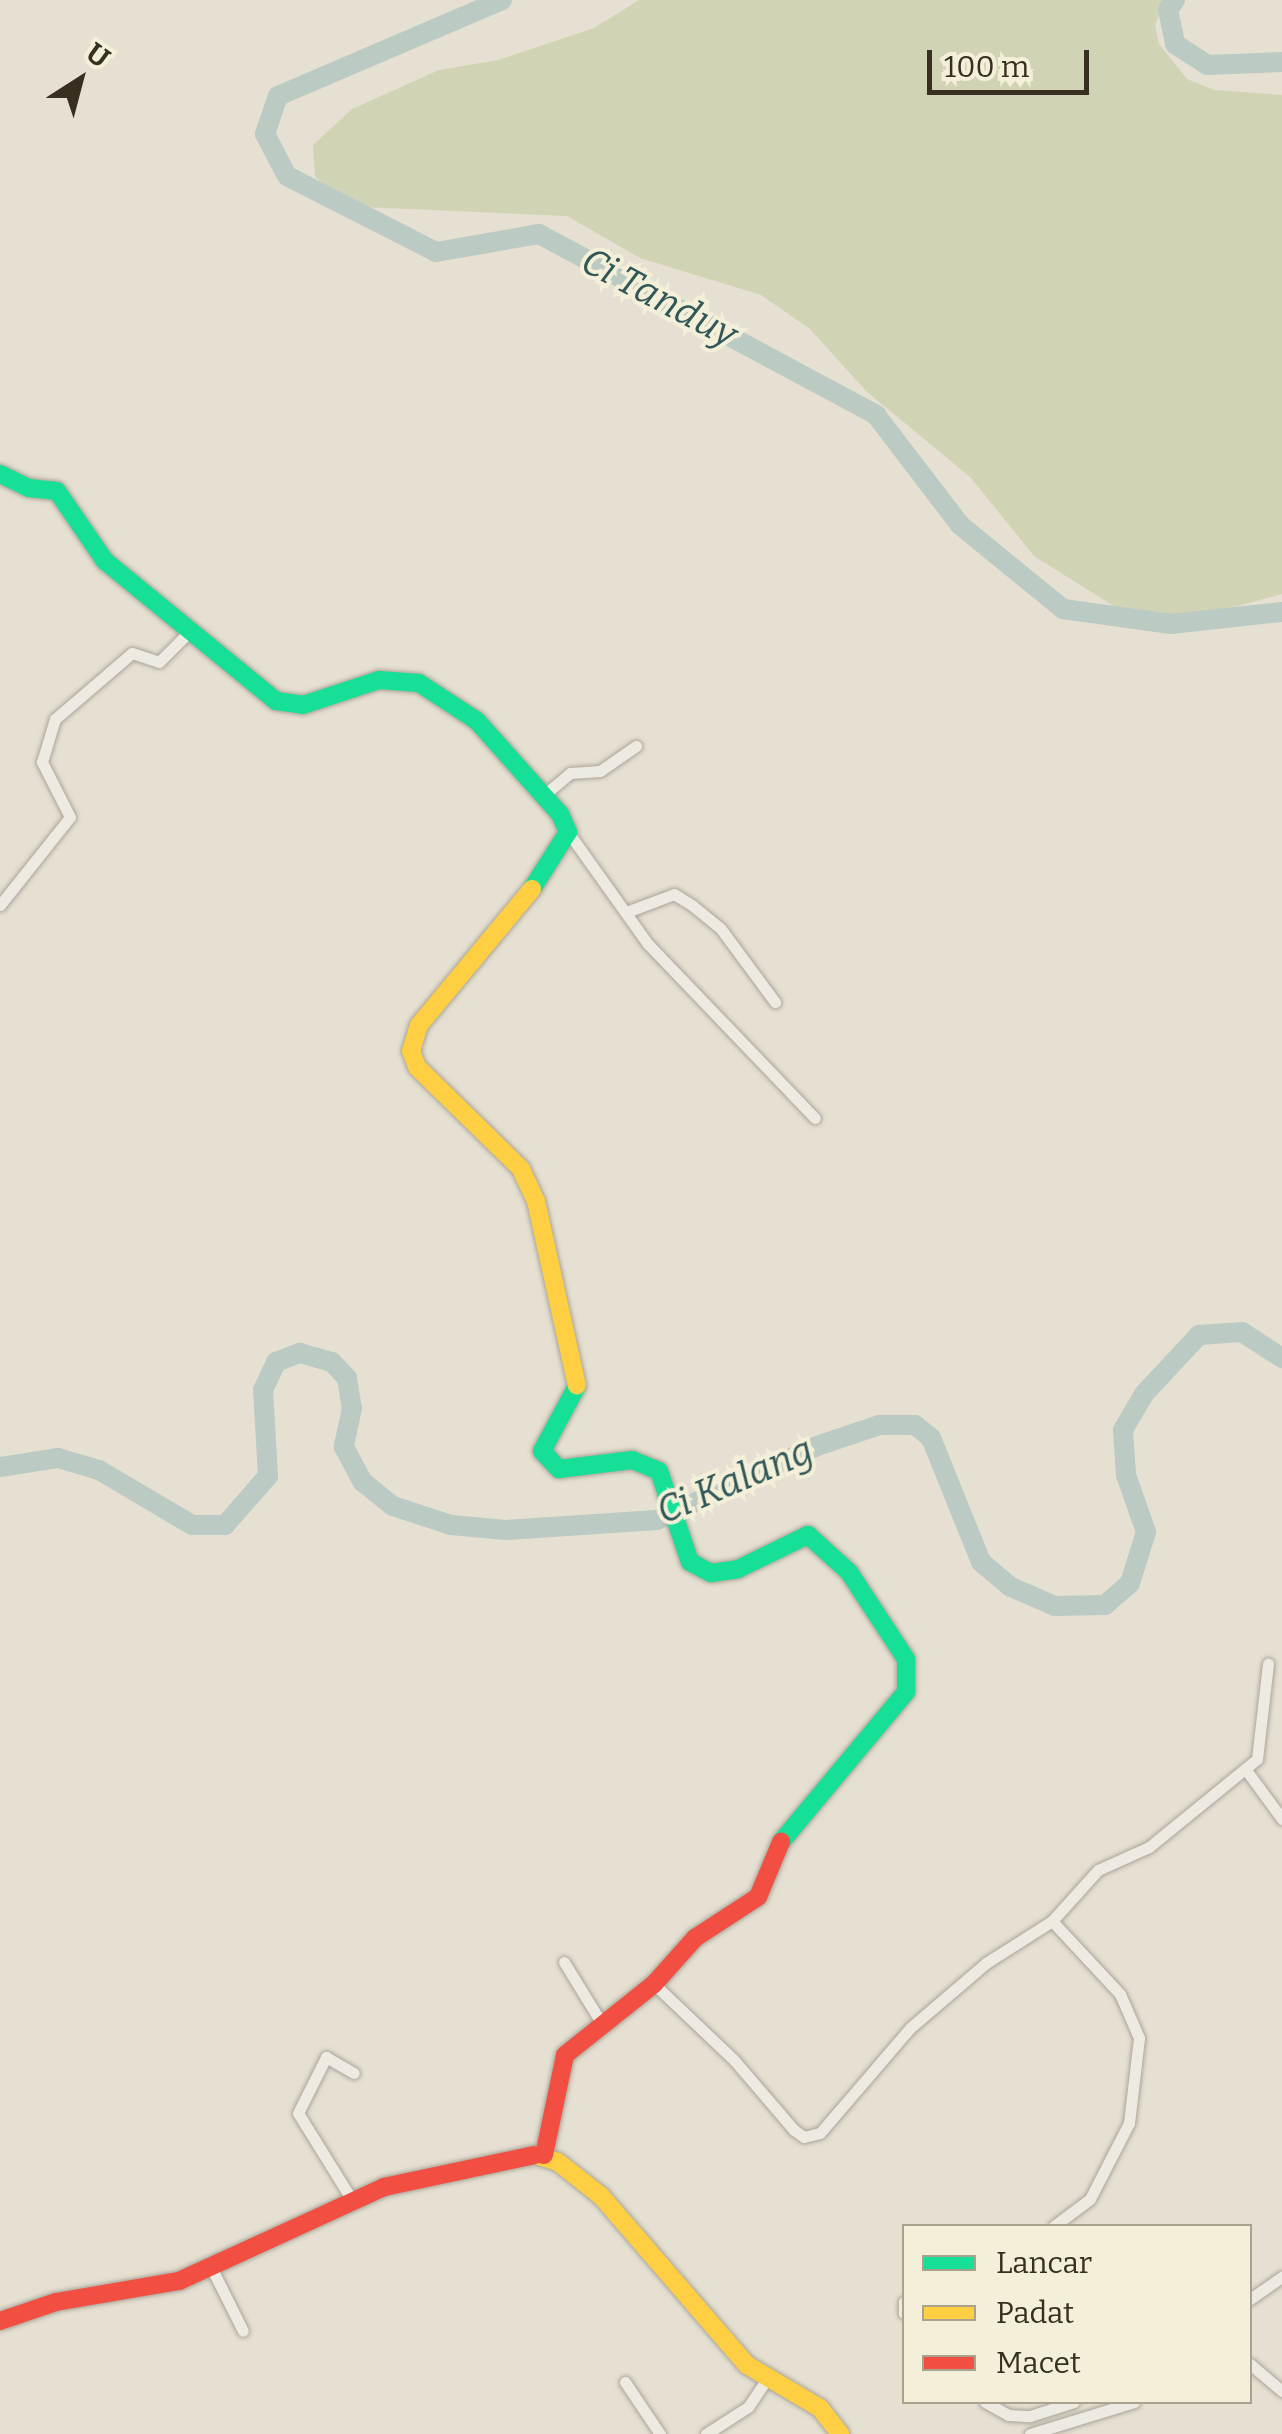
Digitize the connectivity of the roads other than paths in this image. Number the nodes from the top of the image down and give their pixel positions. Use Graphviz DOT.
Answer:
graph roads {
  1 [pos="0,474"];
  2 [pos="188,633"];
  3 [pos="636,746"];
  4 [pos="544,795"];
  5 [pos="568,832"];
  6 [pos="0,905"];
  7 [pos="630,911"];
  8 [pos="775,1002"];
  9 [pos="815,1118"];
  10 [pos="1268,1664"];
  11 [pos="1246,1770"];
  12 [pos="1282,1819"];
  13 [pos="1052,1921"];
  14 [pos="564,1962"];
  15 [pos="654,1984"];
  16 [pos="602,2024"];
  17 [pos="354,2073"];
  18 [pos="544,2155"];
  19 [pos="352,2200"];
  20 [pos="1057,2224"];
  21 [pos="212,2269"];
  22 [pos="1282,2277"];
  23 [pos="1252,2298"];
  24 [pos="0,2321"];
  25 [pos="243,2331"];
  26 [pos="1252,2366"];
  27 [pos="766,2380"];
  28 [pos="625,2382"];
  29 [pos="1282,2391"];
  30 [pos="989,2404"];
  31 [pos="1068,2404"];
  32 [pos="1127,2404"];
  33 [pos="1030,2416"];
  34 [pos="660,2434"];
  35 [pos="706,2434"];
  36 [pos="840,2434"];
  37 [pos="1029,2434"];
  1 -- 2 [label="street"];
  2 -- 4 [label="street"];
  2 -- 6 [label="street"];
  3 -- 4 [label="street"];
  4 -- 5 [label="street"];
  5 -- 7 [label="street"];
  5 -- 15 [label="street"];
  7 -- 8 [label="street"];
  7 -- 9 [label="street"];
  10 -- 11 [label="street"];
  11 -- 12 [label="street"];
  11 -- 13 [label="street"];
  13 -- 15 [label="street"];
  13 -- 20 [label="street"];
  14 -- 16 [label="street"];
  15 -- 16 [label="street"];
  16 -- 18 [label="street"];
  17 -- 19 [label="street"];
  18 -- 19 [label="street"];
  18 -- 27 [label="street"];
  19 -- 21 [label="street"];
  21 -- 24 [label="street"];
  21 -- 25 [label="street"];
  22 -- 23 [label="street"];
  26 -- 29 [label="street"];
  27 -- 35 [label="street"];
  27 -- 36 [label="street"];
  28 -- 34 [label="street"];
  30 -- 33 [label="street"];
  31 -- 33 [label="street"];
  32 -- 37 [label="street"];
  33 -- 37 [label="street"];
}
